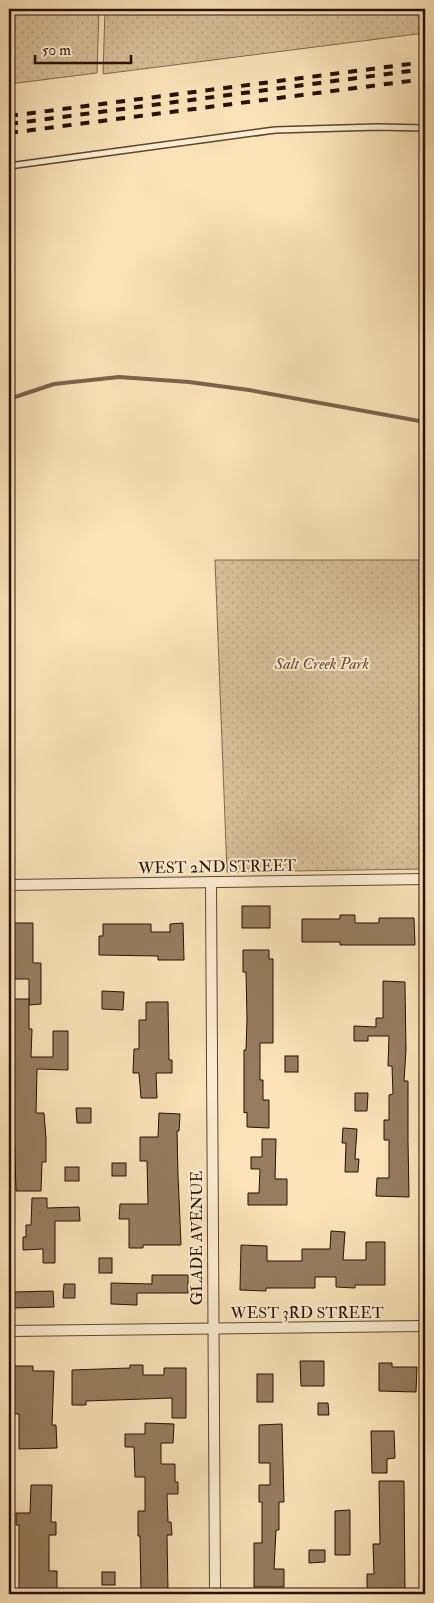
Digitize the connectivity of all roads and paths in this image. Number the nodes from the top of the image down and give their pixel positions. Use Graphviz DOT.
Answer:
graph roads {
  1 [pos="425,128"];
  2 [pos="9,166"];
  3 [pos="425,879"];
  4 [pos="211,882"];
  5 [pos="9,885"];
  6 [pos="425,1326"];
  7 [pos="213,1328"];
  8 [pos="9,1330"];
  9 [pos="215,1594"];
  1 -- 2 [label="lane"];
  3 -- 4 [label="street, WEST 2ND STREET"];
  4 -- 5 [label="street, WEST 2ND STREET"];
  4 -- 7 [label="street, GLADE AVENUE"];
  6 -- 7 [label="street, WEST 3RD STREET"];
  7 -- 8 [label="street, WEST 3RD STREET"];
  7 -- 9 [label="street, GLADE AVENUE"];
}
